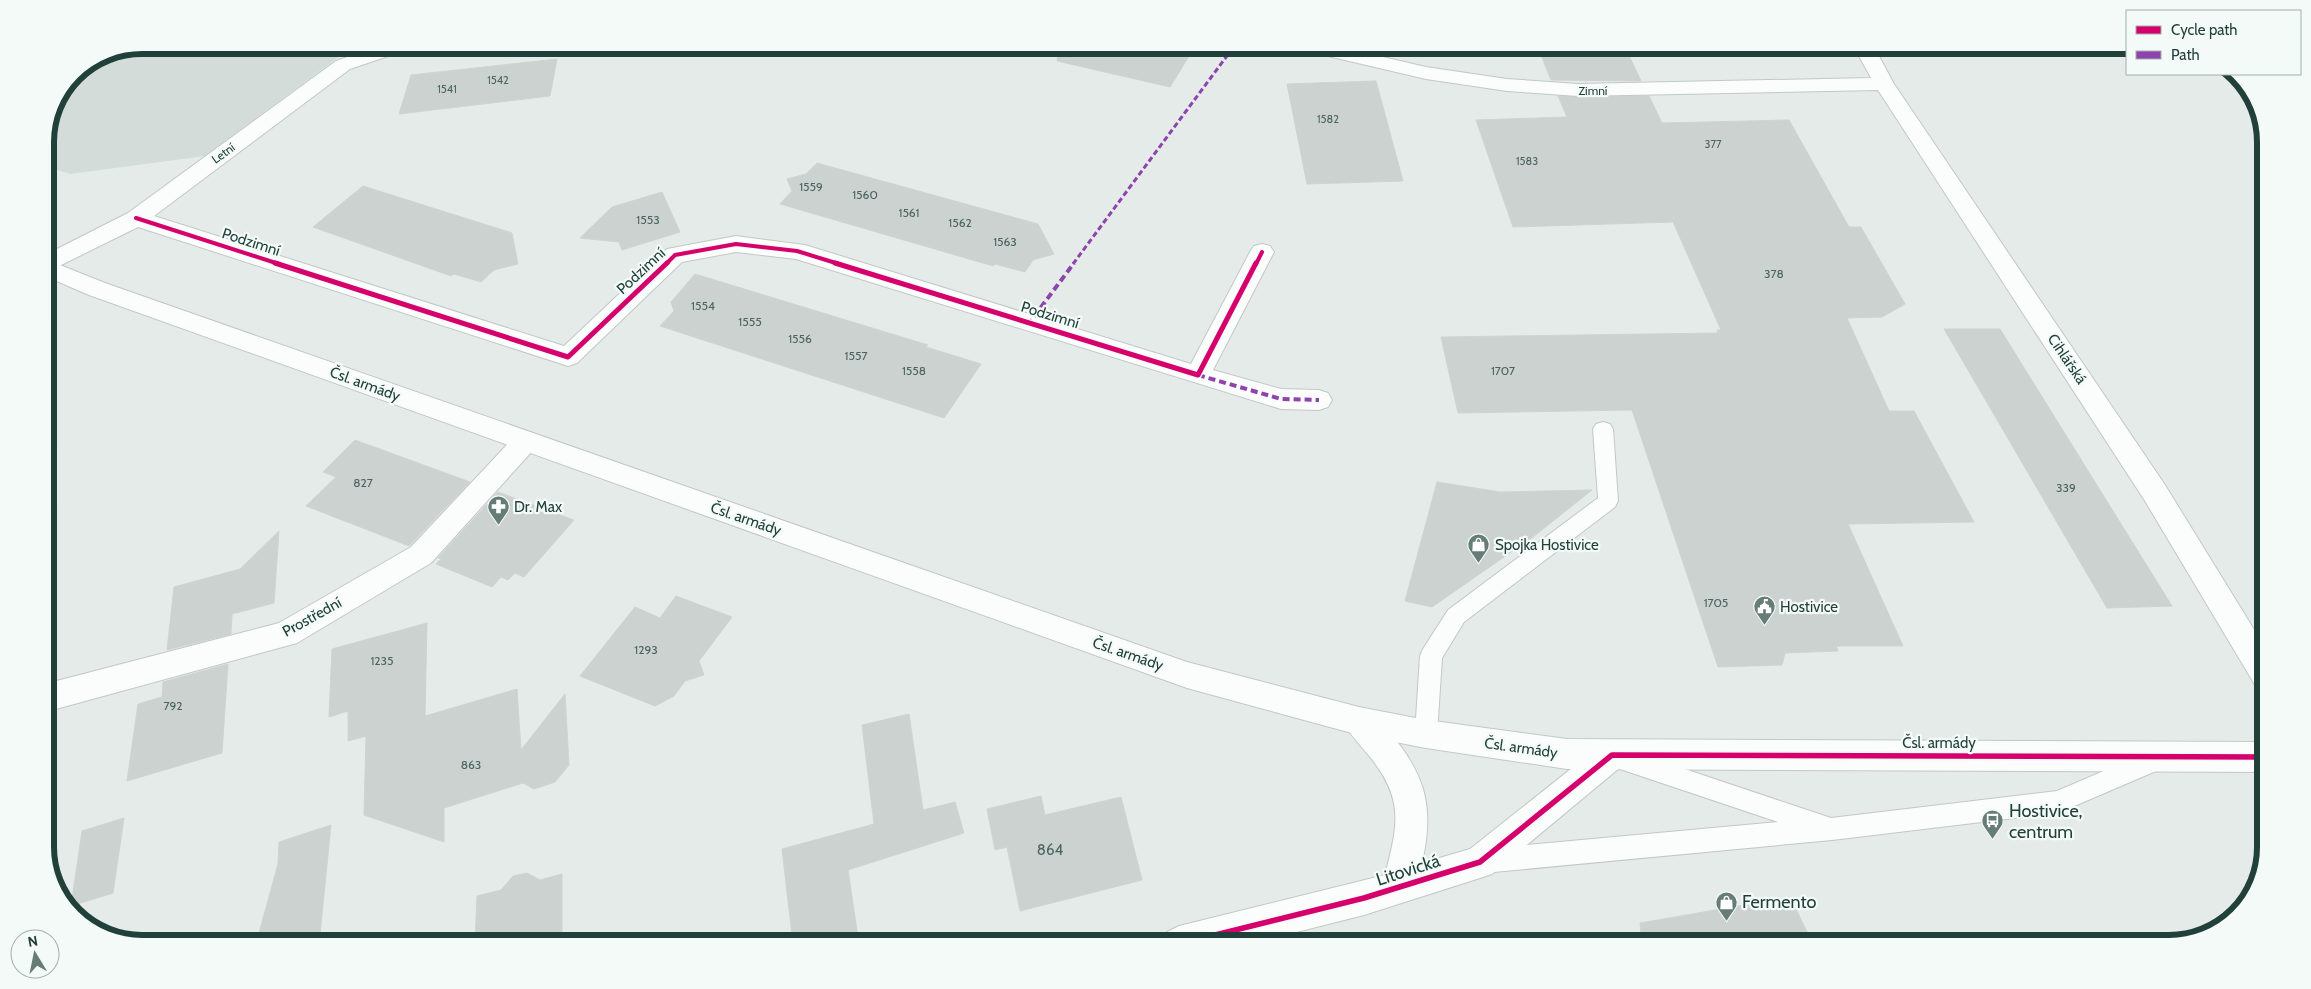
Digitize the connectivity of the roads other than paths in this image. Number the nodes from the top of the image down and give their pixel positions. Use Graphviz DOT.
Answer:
graph roads {
  1 [pos="375,54"];
  2 [pos="1344,54"];
  3 [pos="1868,54"];
  4 [pos="1884,84"];
  5 [pos="136,218"];
  6 [pos="1262,252"];
  7 [pos="54,261"];
  8 [pos="54,270"];
  9 [pos="1198,375"];
  10 [pos="1319,400"];
  11 [pos="1603,429"];
  12 [pos="526,441"];
  13 [pos="2257,661"];
  14 [pos="54,696"];
  15 [pos="1359,721"];
  16 [pos="1426,734"];
  17 [pos="1612,755"];
  18 [pos="2166,756"];
  19 [pos="2257,756"];
  20 [pos="1832,829"];
  21 [pos="1480,862"];
  22 [pos="1399,887"];
  23 [pos="1215,935"];
  1 -- 5 [label="street, Letní"];
  2 -- 4 [label="street, Zimní"];
  3 -- 4 [label="street, Cihlářská"];
  4 -- 13 [label="street, Cihlářská"];
  5 -- 7 [label="street, Letní"];
  5 -- 9 [label="street, Podzimní"];
  6 -- 9 [label="street"];
  8 -- 12 [label="street, Čsl. armády"];
  9 -- 10 [label="street, Podzimní"];
  11 -- 16 [label="lane"];
  12 -- 14 [label="street, Prostřední"];
  12 -- 15 [label="street, Čsl. armády"];
  15 -- 16 [label="street, Čsl. armády"];
  15 -- 22 [label="street"];
  16 -- 17 [label="street, Čsl. armády"];
  17 -- 18 [label="street, Čsl. armády"];
  17 -- 20 [label="lane"];
  17 -- 21 [label="street, Litovická"];
  18 -- 19 [label="street, Čsl. armády"];
  18 -- 20 [label="lane"];
  20 -- 21 [label="lane"];
  21 -- 22 [label="street, Litovická"];
  22 -- 23 [label="street, Litovická"];
}
